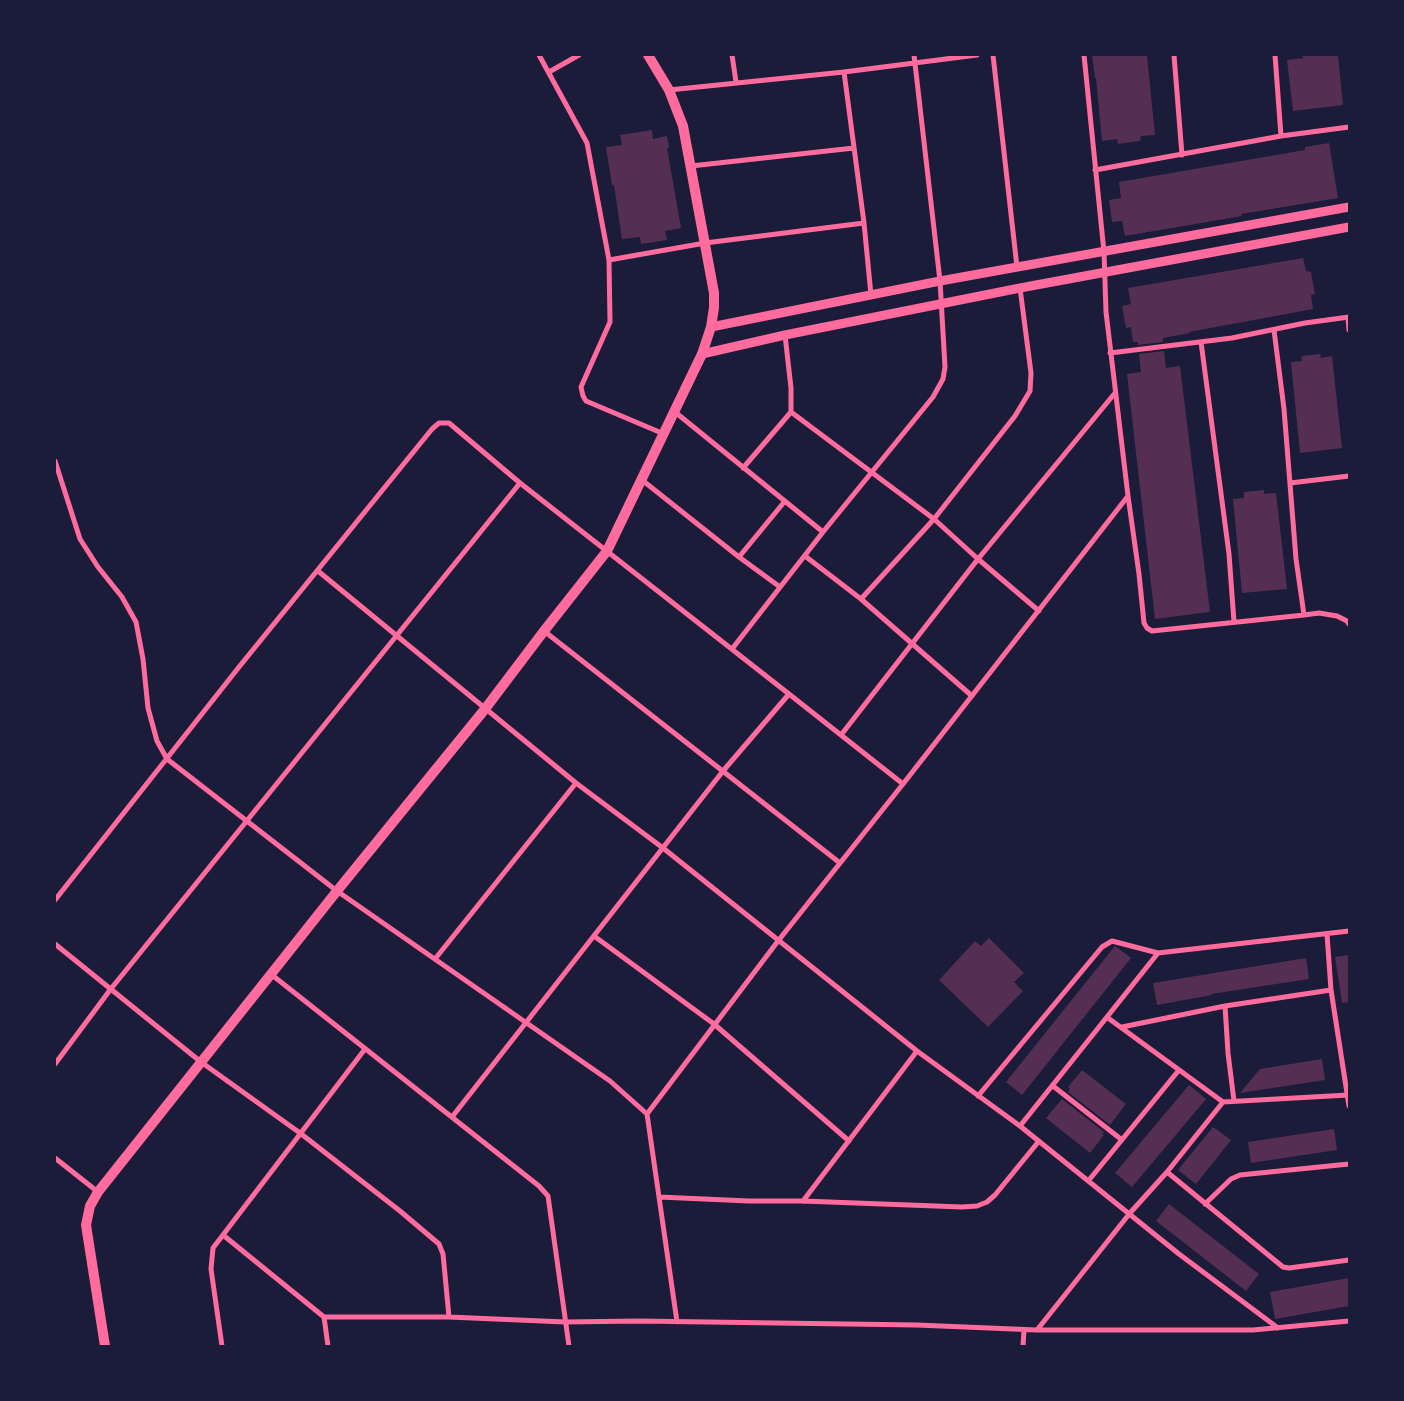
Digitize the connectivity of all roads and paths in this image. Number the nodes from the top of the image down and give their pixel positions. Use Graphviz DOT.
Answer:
graph roads {
  1 [pos="539,55"];
  2 [pos="579,55"];
  3 [pos="648,55"];
  4 [pos="732,55"];
  5 [pos="914,55"];
  6 [pos="978,55"];
  7 [pos="994,55"];
  8 [pos="1084,55"];
  9 [pos="1174,55"];
  10 [pos="1274,55"];
  11 [pos="915,64"];
  12 [pos="549,72"];
  13 [pos="844,72"];
  14 [pos="736,82"];
  15 [pos="669,90"];
  16 [pos="1349,128"];
  17 [pos="1281,136"];
  18 [pos="854,148"];
  19 [pos="1182,155"];
  20 [pos="690,166"];
  21 [pos="1095,170"];
  22 [pos="1349,206"];
  23 [pos="864,223"];
  24 [pos="1349,227"];
  25 [pos="705,243"];
  26 [pos="1104,252"];
  27 [pos="608,260"];
  28 [pos="1017,267"];
  29 [pos="1105,272"];
  30 [pos="940,282"];
  31 [pos="1020,288"];
  32 [pos="871,295"];
  33 [pos="941,304"];
  34 [pos="1349,317"];
  35 [pos="711,328"];
  36 [pos="1274,330"];
  37 [pos="1349,330"];
  38 [pos="785,335"];
  39 [pos="1201,342"];
  40 [pos="1110,353"];
  41 [pos="702,354"];
  42 [pos="1115,392"];
  43 [pos="675,412"];
  44 [pos="791,412"];
  45 [pos="664,434"];
  46 [pos="55,461"];
  47 [pos="743,468"];
  48 [pos="872,474"];
  49 [pos="1349,476"];
  50 [pos="642,480"];
  51 [pos="520,483"];
  52 [pos="1290,483"];
  53 [pos="1128,496"];
  54 [pos="785,502"];
  55 [pos="934,519"];
  56 [pos="823,532"];
  57 [pos="607,551"];
  58 [pos="805,556"];
  59 [pos="739,557"];
  60 [pos="978,559"];
  61 [pos="318,571"];
  62 [pos="780,587"];
  63 [pos="860,599"];
  64 [pos="1039,611"];
  65 [pos="1304,615"];
  66 [pos="1234,622"];
  67 [pos="1349,624"];
  68 [pos="544,631"];
  69 [pos="396,636"];
  70 [pos="912,644"];
  71 [pos="732,649"];
  72 [pos="789,694"];
  73 [pos="972,696"];
  74 [pos="485,709"];
  75 [pos="841,735"];
  76 [pos="167,759"];
  77 [pos="723,771"];
  78 [pos="576,783"];
  79 [pos="903,784"];
  80 [pos="247,822"];
  81 [pos="663,848"];
  82 [pos="840,863"];
  83 [pos="337,891"];
  84 [pos="55,900"];
  85 [pos="1349,931"];
  86 [pos="1326,934"];
  87 [pos="594,936"];
  88 [pos="778,941"];
  89 [pos="55,944"];
  90 [pos="1158,953"];
  91 [pos="435,959"];
  92 [pos="272,975"];
  93 [pos="110,990"];
  94 [pos="1331,990"];
  95 [pos="1225,1006"];
  96 [pos="1108,1018"];
  97 [pos="527,1022"];
  98 [pos="714,1024"];
  99 [pos="1122,1027"];
  100 [pos="365,1049"];
  101 [pos="917,1051"];
  102 [pos="201,1062"];
  103 [pos="55,1064"];
  104 [pos="1179,1070"];
  105 [pos="1053,1086"];
  106 [pos="1348,1095"];
  107 [pos="978,1096"];
  108 [pos="1234,1101"];
  109 [pos="1223,1102"];
  110 [pos="1349,1106"];
  111 [pos="647,1114"];
  112 [pos="452,1117"];
  113 [pos="1020,1126"];
  114 [pos="300,1133"];
  115 [pos="1122,1140"];
  116 [pos="850,1141"];
  117 [pos="1039,1141"];
  118 [pos="55,1158"];
  119 [pos="1349,1164"];
  120 [pos="1167,1172"];
  121 [pos="1089,1180"];
  122 [pos="98,1192"];
  123 [pos="659,1197"];
  124 [pos="803,1200"];
  125 [pos="1204,1204"];
  126 [pos="1130,1213"];
  127 [pos="223,1235"];
  128 [pos="1349,1260"];
  129 [pos="324,1316"];
  130 [pos="449,1317"];
  131 [pos="1349,1321"];
  132 [pos="565,1322"];
  133 [pos="677,1322"];
  134 [pos="1278,1328"];
  135 [pos="1024,1330"];
  136 [pos="1037,1330"];
  137 [pos="105,1346"];
  138 [pos="222,1346"];
  139 [pos="328,1346"];
  140 [pos="569,1346"];
  141 [pos="1023,1346"];
  1 -- 12 [label="street"];
  2 -- 12 [label="street"];
  3 -- 15 [label="main road"];
  4 -- 14 [label="street"];
  5 -- 11 [label="street"];
  6 -- 11 [label="street"];
  7 -- 28 [label="street"];
  8 -- 21 [label="street"];
  9 -- 19 [label="street"];
  10 -- 17 [label="street"];
  11 -- 13 [label="street"];
  11 -- 30 [label="street"];
  12 -- 27 [label="street"];
  13 -- 14 [label="street"];
  13 -- 18 [label="street"];
  14 -- 15 [label="street"];
  15 -- 20 [label="main road"];
  16 -- 17 [label="street"];
  17 -- 19 [label="street"];
  18 -- 20 [label="street"];
  18 -- 23 [label="street"];
  19 -- 21 [label="street"];
  20 -- 25 [label="main road"];
  21 -- 26 [label="street"];
  22 -- 26 [label="street"];
  23 -- 25 [label="street"];
  23 -- 32 [label="street"];
  24 -- 29 [label="street"];
  25 -- 27 [label="street"];
  25 -- 35 [label="main road"];
  26 -- 28 [label="street"];
  26 -- 29 [label="street"];
  27 -- 45 [label="street"];
  28 -- 30 [label="street"];
  29 -- 31 [label="street"];
  29 -- 40 [label="street"];
  30 -- 32 [label="street"];
  30 -- 33 [label="street"];
  31 -- 33 [label="street"];
  31 -- 55 [label="street"];
  32 -- 35 [label="street"];
  33 -- 38 [label="street"];
  33 -- 48 [label="street"];
  34 -- 36 [label="street"];
  34 -- 37 [label="street"];
  35 -- 41 [label="main road"];
  36 -- 39 [label="street"];
  36 -- 52 [label="street"];
  38 -- 41 [label="street"];
  38 -- 44 [label="street"];
  39 -- 40 [label="street"];
  39 -- 66 [label="street"];
  40 -- 42 [label="street"];
  41 -- 43 [label="main road"];
  42 -- 53 [label="street"];
  42 -- 60 [label="street"];
  43 -- 45 [label="main road"];
  43 -- 47 [label="street"];
  44 -- 47 [label="street"];
  44 -- 48 [label="street"];
  45 -- 50 [label="main road"];
  46 -- 76 [label="street"];
  47 -- 54 [label="street"];
  48 -- 55 [label="street"];
  48 -- 56 [label="street"];
  49 -- 52 [label="street"];
  50 -- 57 [label="main road"];
  50 -- 59 [label="street"];
  51 -- 57 [label="street"];
  51 -- 61 [label="street"];
  51 -- 69 [label="street"];
  52 -- 65 [label="street"];
  53 -- 64 [label="street"];
  53 -- 66 [label="street"];
  54 -- 56 [label="street"];
  54 -- 59 [label="street"];
  55 -- 60 [label="street"];
  55 -- 63 [label="street"];
  56 -- 58 [label="street"];
  57 -- 68 [label="main road"];
  57 -- 71 [label="street"];
  58 -- 62 [label="street"];
  58 -- 63 [label="street"];
  59 -- 62 [label="street"];
  60 -- 64 [label="street"];
  60 -- 70 [label="street"];
  61 -- 69 [label="street"];
  61 -- 76 [label="street"];
  62 -- 71 [label="street"];
  63 -- 70 [label="street"];
  64 -- 73 [label="street"];
  65 -- 66 [label="street"];
  65 -- 67 [label="street"];
  68 -- 74 [label="main road"];
  68 -- 77 [label="street"];
  69 -- 74 [label="street"];
  69 -- 80 [label="street"];
  70 -- 73 [label="street"];
  70 -- 75 [label="street"];
  71 -- 72 [label="street"];
  72 -- 75 [label="street"];
  72 -- 77 [label="street"];
  73 -- 79 [label="street"];
  74 -- 78 [label="street"];
  74 -- 83 [label="main road"];
  75 -- 79 [label="street"];
  76 -- 80 [label="street"];
  76 -- 84 [label="street"];
  77 -- 81 [label="street"];
  77 -- 82 [label="street"];
  78 -- 81 [label="street"];
  78 -- 91 [label="street"];
  79 -- 82 [label="street"];
  80 -- 83 [label="street"];
  80 -- 93 [label="street"];
  81 -- 87 [label="street"];
  81 -- 88 [label="street"];
  82 -- 88 [label="street"];
  83 -- 91 [label="street"];
  83 -- 92 [label="main road"];
  85 -- 86 [label="street"];
  86 -- 90 [label="street"];
  86 -- 94 [label="street"];
  87 -- 97 [label="street"];
  87 -- 98 [label="street"];
  88 -- 98 [label="street"];
  88 -- 101 [label="street"];
  89 -- 93 [label="street"];
  90 -- 96 [label="street"];
  90 -- 107 [label="street"];
  91 -- 97 [label="street"];
  92 -- 100 [label="street"];
  92 -- 102 [label="main road"];
  93 -- 102 [label="street"];
  93 -- 103 [label="street"];
  94 -- 95 [label="street"];
  94 -- 106 [label="street"];
  95 -- 99 [label="street"];
  95 -- 108 [label="street"];
  96 -- 99 [label="street"];
  96 -- 105 [label="street"];
  97 -- 111 [label="street"];
  97 -- 112 [label="street"];
  98 -- 111 [label="street"];
  98 -- 116 [label="street"];
  99 -- 104 [label="street"];
  100 -- 112 [label="street"];
  100 -- 114 [label="street"];
  101 -- 107 [label="street"];
  101 -- 116 [label="street"];
  102 -- 114 [label="street"];
  102 -- 122 [label="main road"];
  104 -- 109 [label="street"];
  104 -- 115 [label="street"];
  105 -- 113 [label="street"];
  105 -- 115 [label="street"];
  106 -- 108 [label="street"];
  106 -- 110 [label="street"];
  107 -- 113 [label="street"];
  108 -- 109 [label="street"];
  109 -- 120 [label="street"];
  111 -- 123 [label="street"];
  112 -- 132 [label="street"];
  113 -- 117 [label="street"];
  114 -- 127 [label="street"];
  114 -- 130 [label="street"];
  115 -- 121 [label="street"];
  116 -- 124 [label="street"];
  117 -- 121 [label="street"];
  117 -- 124 [label="street"];
  118 -- 122 [label="street"];
  119 -- 125 [label="street"];
  120 -- 125 [label="street"];
  120 -- 126 [label="street"];
  121 -- 126 [label="street"];
  122 -- 137 [label="main road"];
  123 -- 124 [label="street"];
  123 -- 133 [label="street"];
  125 -- 128 [label="street"];
  126 -- 134 [label="street"];
  126 -- 136 [label="street"];
  127 -- 129 [label="street"];
  127 -- 138 [label="street"];
  129 -- 130 [label="street"];
  129 -- 139 [label="street"];
  130 -- 132 [label="street"];
  131 -- 134 [label="street"];
  132 -- 133 [label="street"];
  132 -- 140 [label="street"];
  133 -- 135 [label="street"];
  134 -- 136 [label="street"];
  135 -- 136 [label="street"];
  135 -- 141 [label="street"];
}
